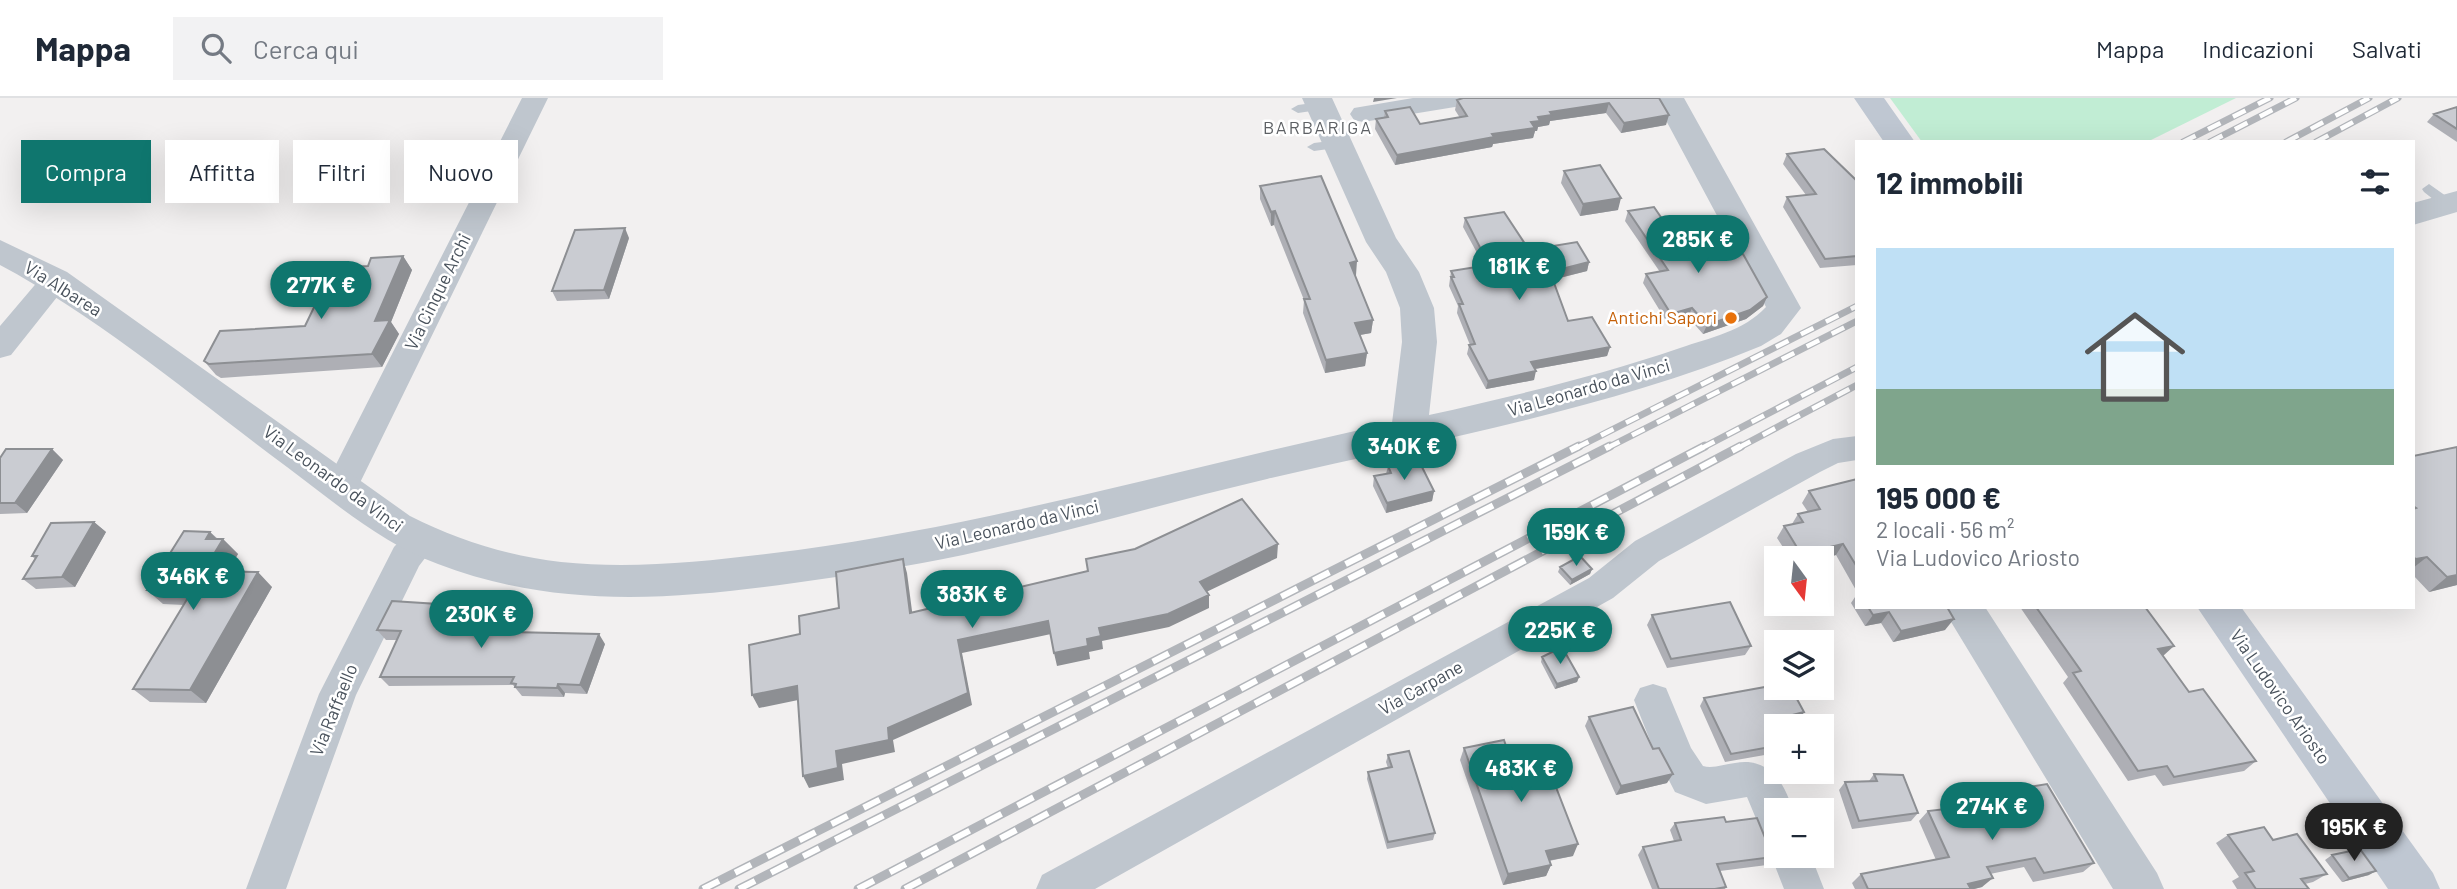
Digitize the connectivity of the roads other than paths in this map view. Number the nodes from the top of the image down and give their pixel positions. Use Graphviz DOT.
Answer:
graph roads {
  1 [pos="535,98"];
  2 [pos="1461,98"];
  3 [pos="1670,98"];
  4 [pos="1869,98"];
  5 [pos="1312,104"];
  6 [pos="1363,114"];
  7 [pos="1899,140"];
  8 [pos="0,251"];
  9 [pos="55,280"];
  10 [pos="125,329"];
  11 [pos="0,347"];
  12 [pos="1414,433"];
  13 [pos="1855,448"];
  14 [pos="342,486"];
  15 [pos="421,541"];
  16 [pos="1963,609"];
  17 [pos="2218,609"];
  18 [pos="1653,700"];
  19 [pos="1768,798"];
  20 [pos="1796,868"];
  21 [pos="266,889"];
  22 [pos="1056,889"];
  23 [pos="1804,889"];
  24 [pos="2140,889"];
  25 [pos="2416,889"];
  1 -- 14 [label="street, Via Cinque Archi"];
  2 -- 6 [label="street"];
  3 -- 12 [label="street, Via Leonardo da Vinci"];
  4 -- 7 [label="main road"];
  5 -- 12 [label="street"];
  8 -- 9 [label="street, Via Albarea"];
  9 -- 10 [label="street, Via Albarea"];
  9 -- 11 [label="street"];
  10 -- 14 [label="street, Via Leonardo da Vinci"];
  12 -- 15 [label="street, Via Leonardo da Vinci"];
  13 -- 22 [label="street, Via Carpane"];
  14 -- 15 [label="street, Via Leonardo da Vinci"];
  15 -- 21 [label="street, Via Raffaello"];
  16 -- 24 [label="street"];
  17 -- 25 [label="main road, Via Ludovico Ariosto"];
  18 -- 19 [label="street"];
  20 -- 23 [label="street"];
}
